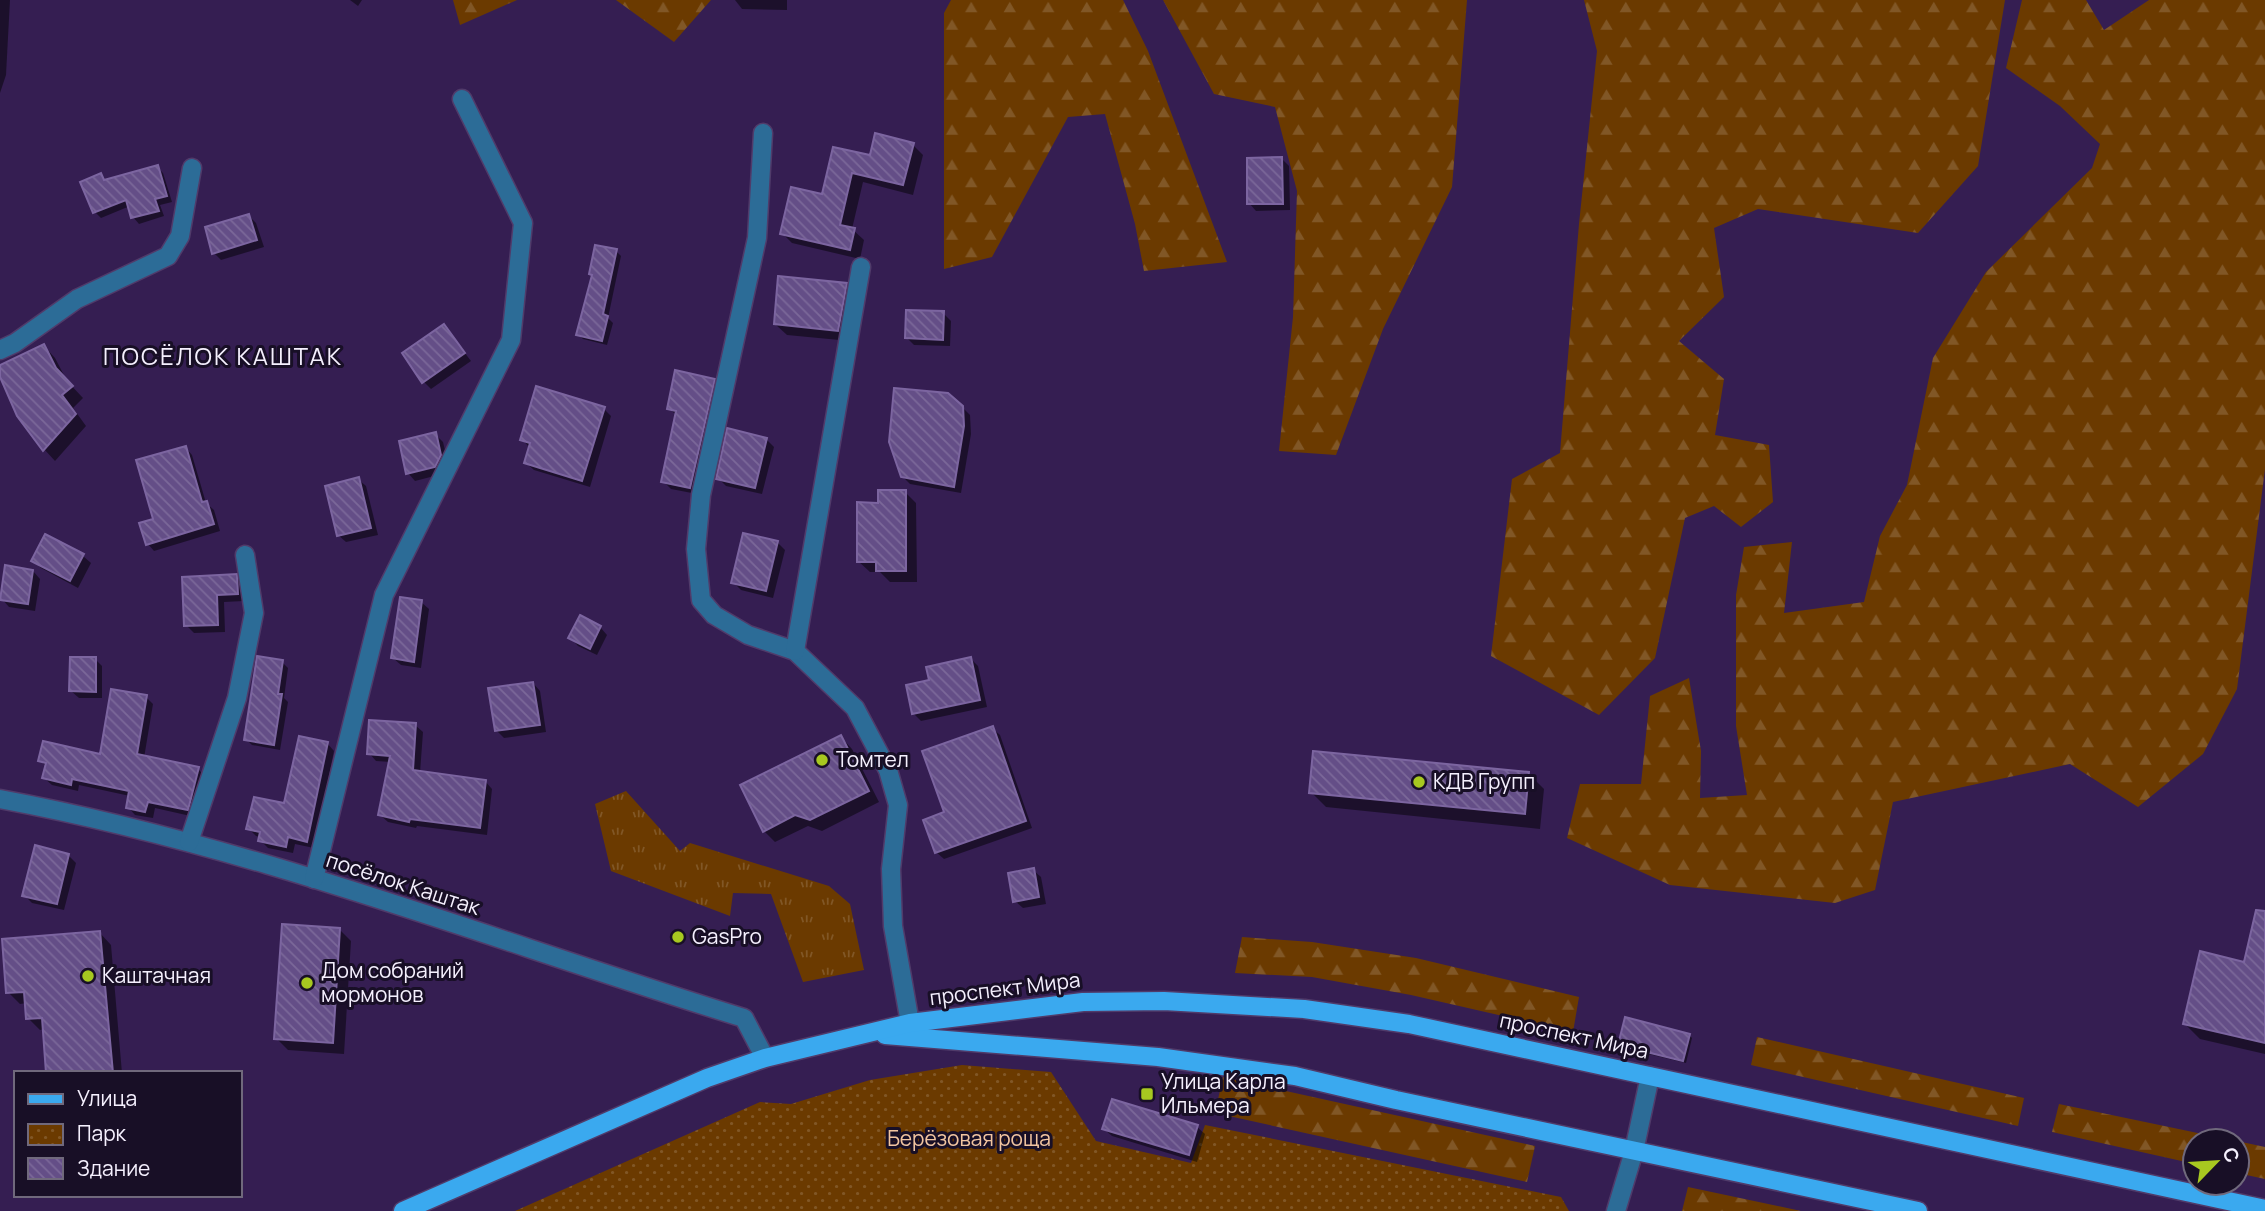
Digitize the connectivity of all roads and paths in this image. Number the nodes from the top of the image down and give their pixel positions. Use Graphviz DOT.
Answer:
graph roads {
  1 [pos="463,99"];
  2 [pos="763,133"];
  3 [pos="192,168"];
  4 [pos="861,267"];
  5 [pos="0,350"];
  6 [pos="245,555"];
  7 [pos="795,651"];
  8 [pos="0,799"];
  9 [pos="189,842"];
  10 [pos="314,879"];
  11 [pos="910,1023"];
  12 [pos="864,1033"];
  13 [pos="765,1058"];
  14 [pos="1650,1076"];
  15 [pos="1634,1151"];
  16 [pos="2213,1205"];
  17 [pos="2265,1209"];
  18 [pos="403,1211"];
  19 [pos="1615,1211"];
  20 [pos="1918,1211"];
  1 -- 10 [label="street"];
  2 -- 7 [label="street"];
  3 -- 5 [label="street"];
  4 -- 7 [label="street"];
  6 -- 9 [label="street"];
  7 -- 11 [label="street"];
  8 -- 9 [label="street, посёлок Каштак"];
  9 -- 10 [label="street, посёлок Каштак"];
  10 -- 13 [label="street, посёлок Каштак"];
  11 -- 12 [label="main road, проспект Мира"];
  11 -- 14 [label="main road, проспект Мира"];
  12 -- 13 [label="main road, проспект Мира"];
  12 -- 15 [label="main road, проспект Мира"];
  13 -- 18 [label="main road, проспект Мира"];
  14 -- 15 [label="street"];
  14 -- 16 [label="main road, проспект Мира"];
  15 -- 19 [label="street"];
  15 -- 20 [label="main road, проспект Мира"];
  16 -- 17 [label="main road, проспект Мира"];
}
